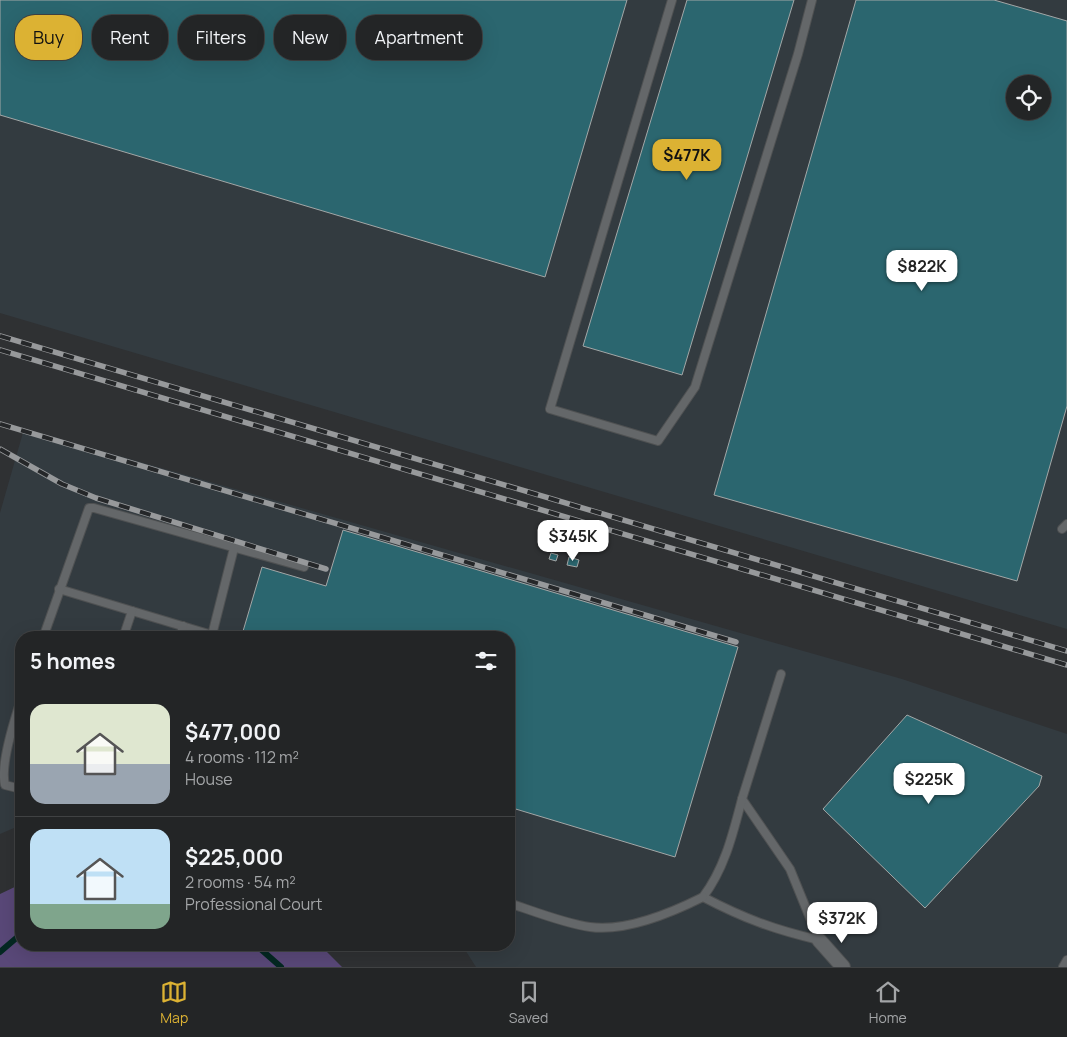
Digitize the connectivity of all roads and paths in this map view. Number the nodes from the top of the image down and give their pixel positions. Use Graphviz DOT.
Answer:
graph roads {
  1 [pos="672,0"];
  2 [pos="812,0"];
  3 [pos="234,548"];
  4 [pos="304,567"];
  5 [pos="59,589"];
  6 [pos="132,611"];
  7 [pos="184,626"];
  8 [pos="45,631"];
  9 [pos="125,631"];
  10 [pos="182,631"];
  11 [pos="200,631"];
  12 [pos="213,631"];
  13 [pos="781,674"];
  14 [pos="15,717"];
  15 [pos="15,787"];
  16 [pos="742,799"];
  17 [pos="703,897"];
  18 [pos="515,906"];
  19 [pos="819,940"];
  20 [pos="1067,960"];
  21 [pos="844,967"];
  22 [pos="1063,967"];
  1 -- 2 [label="lane"];
  3 -- 4 [label="lane"];
  3 -- 5 [label="lane"];
  3 -- 12 [label="lane"];
  5 -- 6 [label="lane"];
  5 -- 8 [label="lane"];
  6 -- 7 [label="lane"];
  6 -- 9 [label="lane"];
  7 -- 10 [label="lane"];
  7 -- 11 [label="lane"];
  13 -- 16 [label="lane"];
  14 -- 15 [label="lane"];
  16 -- 17 [label="lane"];
  16 -- 19 [label="lane"];
  17 -- 18 [label="lane"];
  17 -- 19 [label="lane"];
  19 -- 21 [label="street"];
  20 -- 22 [label="lane"];
}
